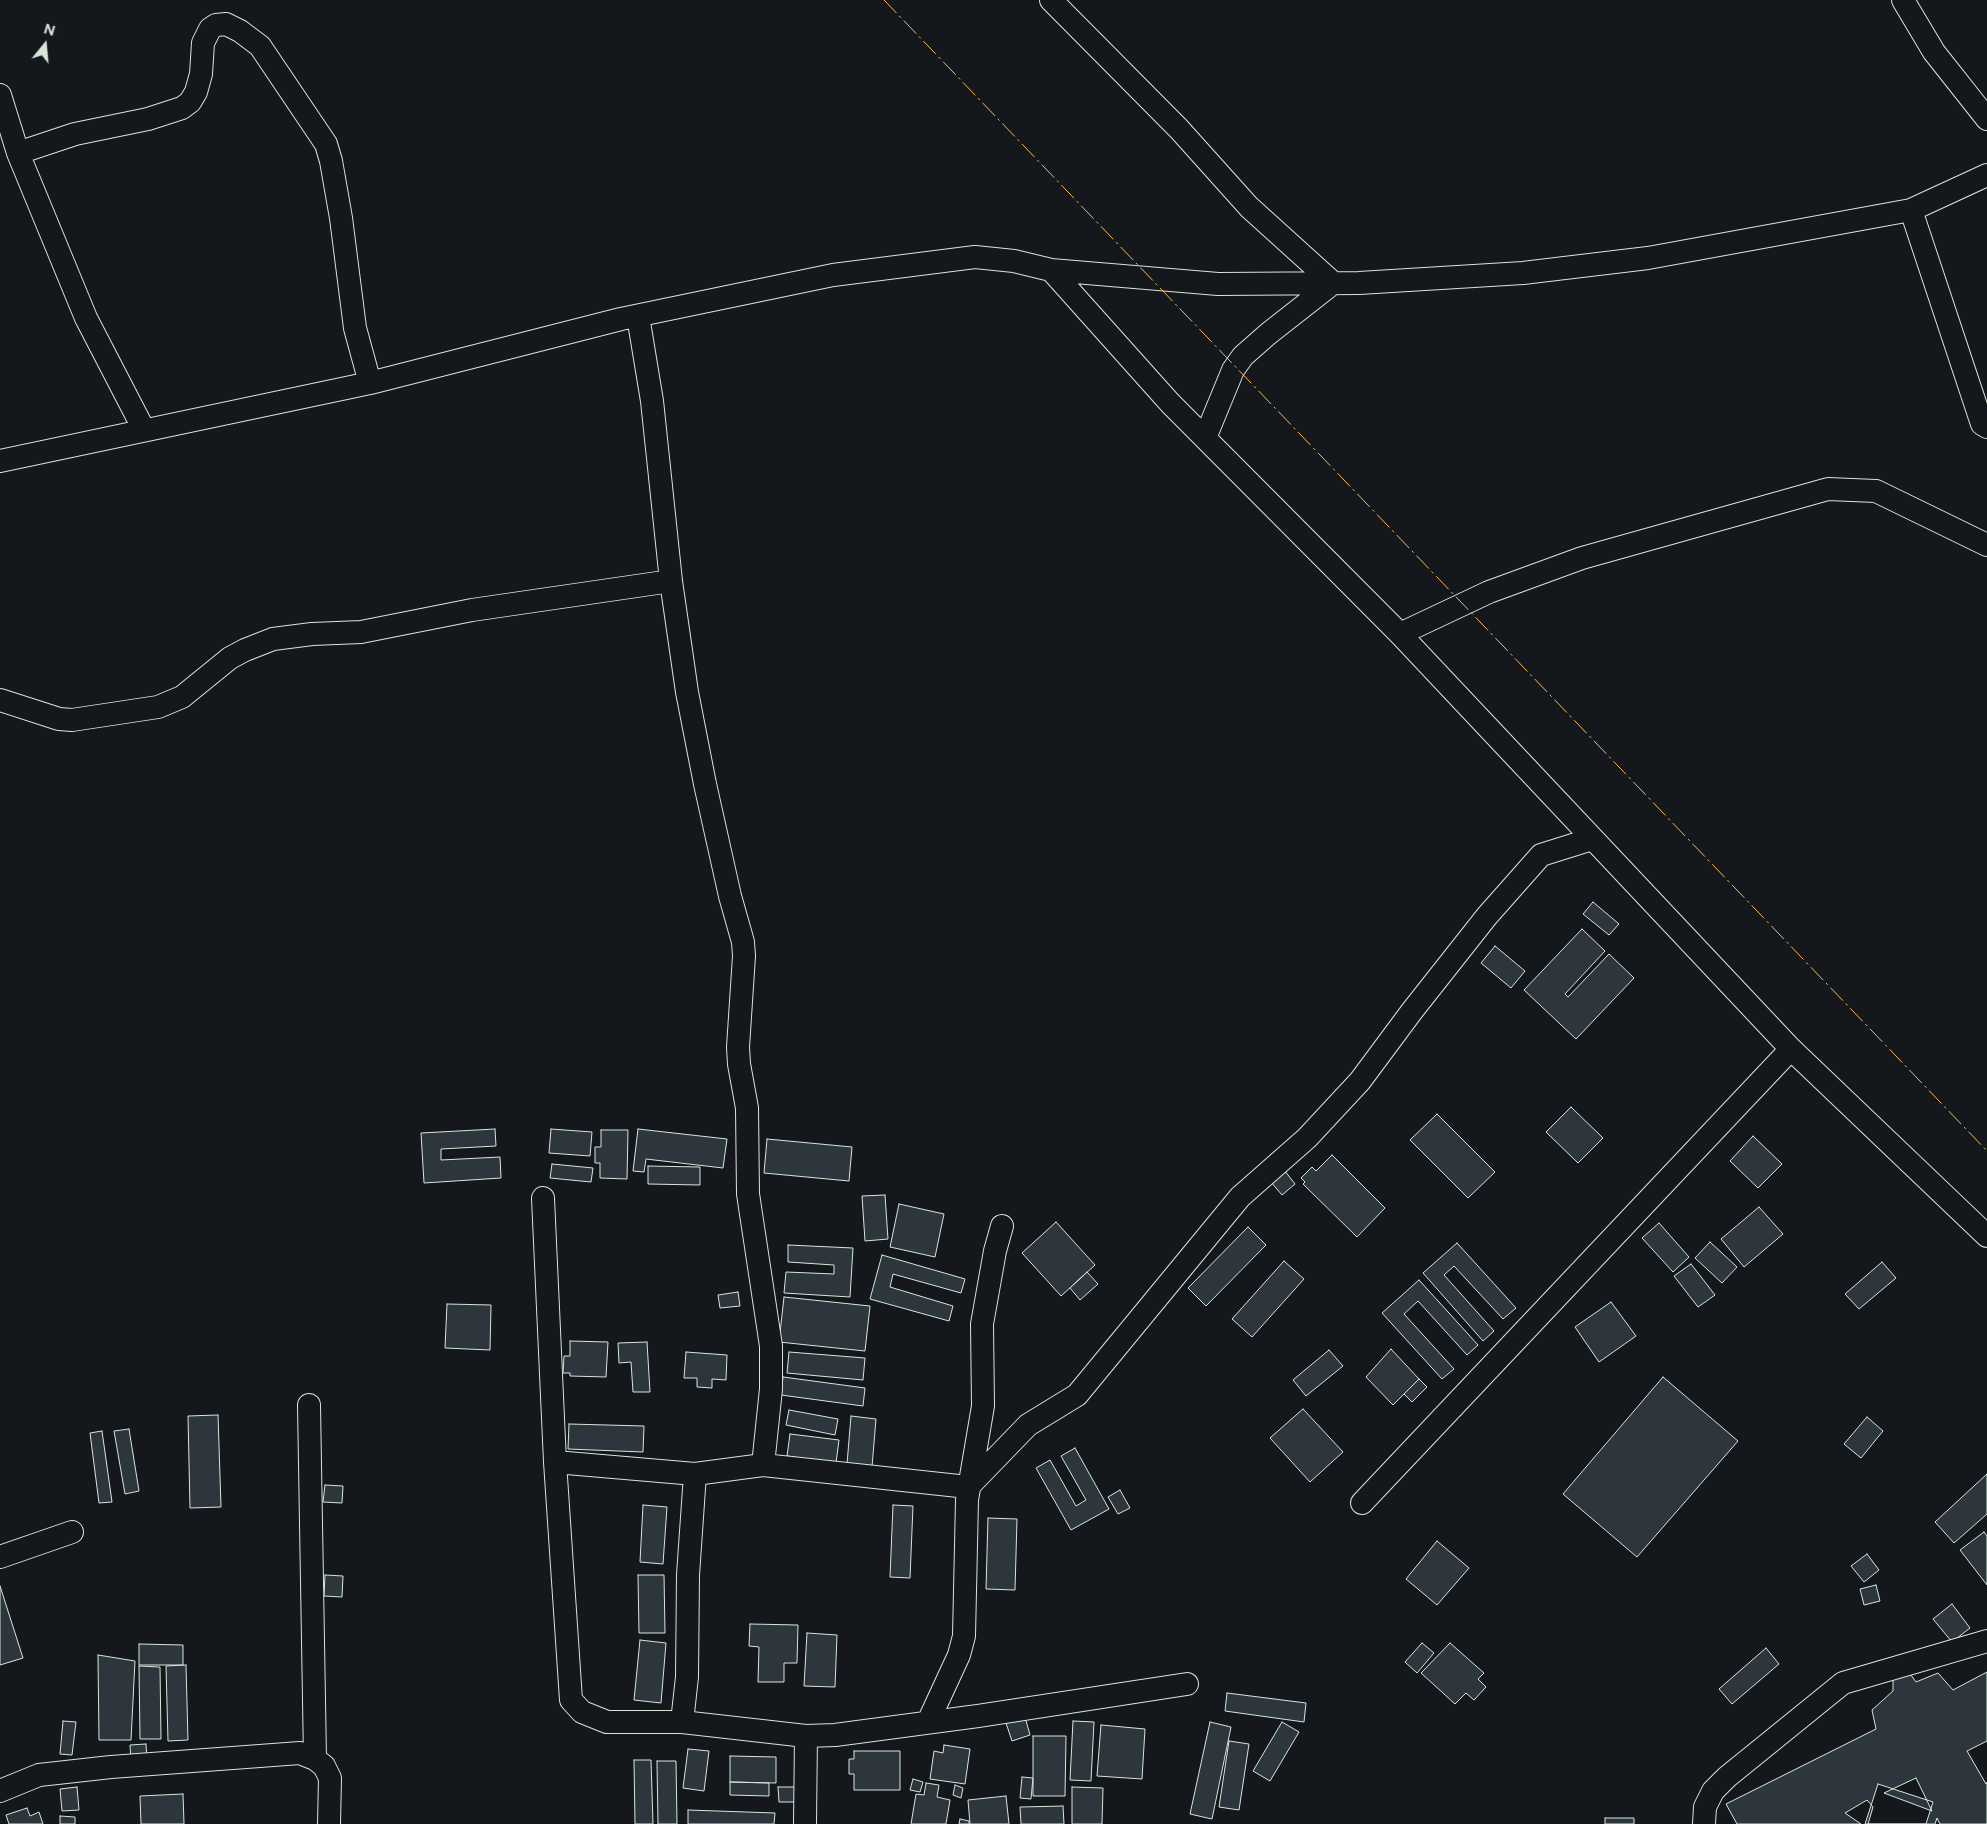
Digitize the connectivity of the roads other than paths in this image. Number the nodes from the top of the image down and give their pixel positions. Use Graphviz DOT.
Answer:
graph roads {
  1 [pos="1051,0"];
  2 [pos="1903,0"];
  3 [pos="0,96"];
  4 [pos="1987,119"];
  5 [pos="18,153"];
  6 [pos="1987,175"];
  7 [pos="1911,210"];
  8 [pos="1051,270"];
  9 [pos="1333,283"];
  10 [pos="638,316"];
  11 [pos="370,383"];
  12 [pos="144,430"];
  13 [pos="1985,432"];
  14 [pos="1205,438"];
  15 [pos="0,461"];
  16 [pos="1987,545"];
  17 [pos="671,581"];
  18 [pos="1400,634"];
  19 [pos="0,700"];
  20 [pos="1592,839"];
  21 [pos="1792,1050"];
  22 [pos="543,1198"];
  23 [pos="1002,1226"];
  24 [pos="1987,1236"];
  25 [pos="309,1405"];
  26 [pos="555,1462"];
  27 [pos="763,1465"];
  28 [pos="695,1474"];
  29 [pos="968,1487"];
  30 [pos="1362,1503"];
  31 [pos="72,1532"];
  32 [pos="0,1558"];
  33 [pos="1987,1641"];
  34 [pos="1187,1684"];
  35 [pos="682,1722"];
  36 [pos="928,1722"];
  37 [pos="806,1736"];
  38 [pos="315,1759"];
  39 [pos="0,1791"];
  40 [pos="329,1824"];
  41 [pos="805,1824"];
  42 [pos="1704,1824"];
  1 -- 9 [label="street"];
  2 -- 4 [label="street"];
  3 -- 5 [label="street"];
  5 -- 11 [label="street"];
  5 -- 12 [label="street"];
  6 -- 7 [label="street"];
  7 -- 9 [label="street"];
  7 -- 13 [label="street"];
  8 -- 9 [label="street"];
  8 -- 10 [label="street"];
  8 -- 14 [label="street"];
  9 -- 14 [label="street"];
  10 -- 11 [label="street"];
  10 -- 17 [label="street"];
  11 -- 12 [label="street"];
  12 -- 15 [label="street"];
  14 -- 18 [label="street"];
  16 -- 18 [label="street"];
  17 -- 19 [label="street"];
  17 -- 27 [label="street"];
  18 -- 20 [label="street"];
  20 -- 21 [label="street"];
  20 -- 29 [label="street"];
  21 -- 24 [label="street"];
  21 -- 30 [label="street"];
  22 -- 26 [label="street"];
  23 -- 29 [label="street"];
  25 -- 38 [label="street"];
  26 -- 28 [label="street"];
  26 -- 35 [label="street"];
  27 -- 28 [label="street"];
  27 -- 29 [label="street"];
  28 -- 35 [label="street"];
  29 -- 36 [label="street"];
  31 -- 32 [label="street"];
  33 -- 42 [label="street"];
  34 -- 36 [label="street"];
  35 -- 37 [label="street"];
  36 -- 37 [label="street"];
  37 -- 41 [label="street"];
  38 -- 39 [label="street"];
  38 -- 40 [label="street"];
}
